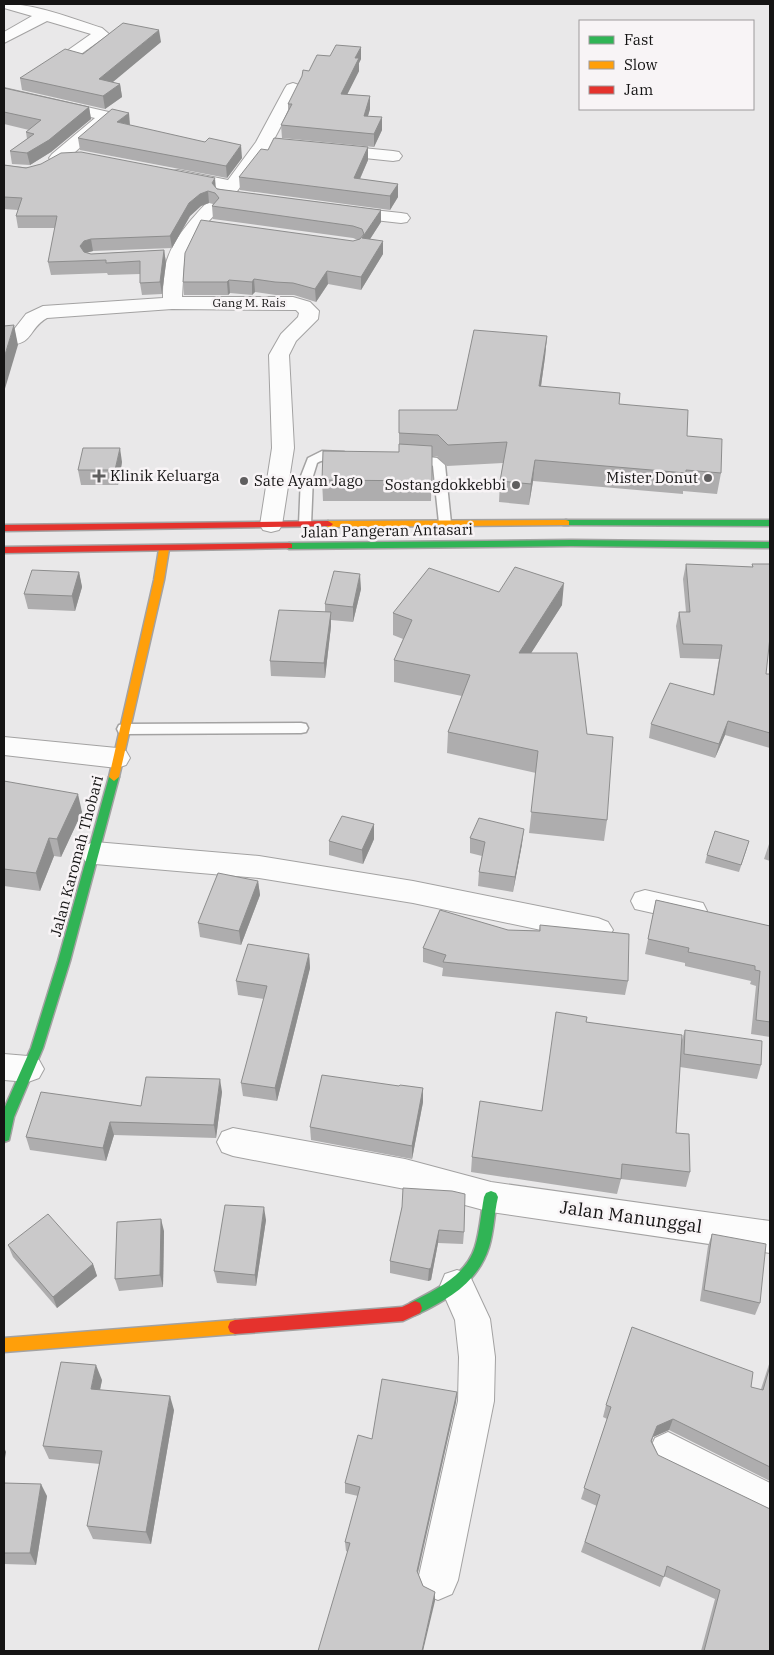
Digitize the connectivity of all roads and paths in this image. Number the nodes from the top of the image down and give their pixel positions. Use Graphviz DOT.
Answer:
graph roads {
  1 [pos="6,4"];
  2 [pos="46,15"];
  3 [pos="4,38"];
  4 [pos="69,56"];
  5 [pos="293,88"];
  6 [pos="4,93"];
  7 [pos="264,143"];
  8 [pos="282,145"];
  9 [pos="319,149"];
  10 [pos="393,156"];
  11 [pos="83,157"];
  12 [pos="158,171"];
  13 [pos="233,193"];
  14 [pos="332,210"];
  15 [pos="401,218"];
  16 [pos="195,224"];
  17 [pos="215,226"];
  18 [pos="172,303"];
  19 [pos="4,339"];
  20 [pos="359,457"];
  21 [pos="396,458"];
  22 [pos="708,522"];
  23 [pos="445,523"];
  24 [pos="666,523"];
  25 [pos="770,523"];
  26 [pos="271,525"];
  27 [pos="305,525"];
  28 [pos="4,528"];
  29 [pos="669,544"];
  30 [pos="712,544"];
  31 [pos="770,545"];
  32 [pos="164,549"];
  33 [pos="4,550"];
  34 [pos="301,728"];
  35 [pos="124,729"];
  36 [pos="4,746"];
  37 [pos="117,758"];
  38 [pos="95,853"];
  39 [pos="646,901"];
  40 [pos="722,918"];
  41 [pos="598,930"];
  42 [pos="16,1068"];
  43 [pos="4,1136"];
  44 [pos="233,1142"];
  45 [pos="491,1197"];
  46 [pos="770,1237"];
  47 [pos="457,1286"];
  48 [pos="4,1345"];
  49 [pos="668,1451"];
  50 [pos="770,1503"];
  51 [pos="438,1580"];
  1 -- 2 [label="street"];
  2 -- 3 [label="street"];
  2 -- 4 [label="street"];
  5 -- 7 [label="street"];
  6 -- 11 [label="street"];
  7 -- 8 [label="street"];
  7 -- 13 [label="street"];
  9 -- 10 [label="street"];
  12 -- 13 [label="street"];
  13 -- 16 [label="street"];
  14 -- 15 [label="street"];
  16 -- 17 [label="street"];
  16 -- 18 [label="street"];
  18 -- 19 [label="street, Gang M. Rais"];
  18 -- 26 [label="street, Gang M. Rais"];
  20 -- 27 [label="lane"];
  21 -- 23 [label="lane"];
  22 -- 24 [label="main road, Jalan Pangeran Antasari"];
  22 -- 25 [label="main road, Jalan Pangeran Antasari"];
  22 -- 30 [label="main road"];
  23 -- 24 [label="main road, Jalan Pangeran Antasari"];
  23 -- 27 [label="main road, Jalan Pangeran Antasari"];
  24 -- 29 [label="main road"];
  26 -- 27 [label="main road, Jalan Pangeran Antasari"];
  26 -- 28 [label="main road, Jalan Pangeran Antasari"];
  29 -- 30 [label="main road, Jalan Pangeran Antasari"];
  29 -- 32 [label="main road, Jalan Pangeran Antasari"];
  30 -- 31 [label="main road, Jalan Pangeran Antasari"];
  32 -- 33 [label="main road, Jalan Pangeran Antasari"];
  32 -- 35 [label="main road, Jalan Karomah Thobari"];
  34 -- 35 [label="lane"];
  35 -- 37 [label="main road, Jalan Karomah Thobari"];
  36 -- 37 [label="street"];
  37 -- 38 [label="main road, Jalan Karomah Thobari"];
  38 -- 41 [label="street"];
  38 -- 42 [label="main road, Jalan Karomah Thobari"];
  39 -- 40 [label="street"];
  42 -- 43 [label="main road, Jalan Karomah Thobari"];
  44 -- 45 [label="street, Jalan Manunggal"];
  45 -- 46 [label="street, Jalan Manunggal"];
  45 -- 47 [label="main road"];
  47 -- 48 [label="main road"];
  47 -- 51 [label="street"];
  49 -- 50 [label="street"];
}
